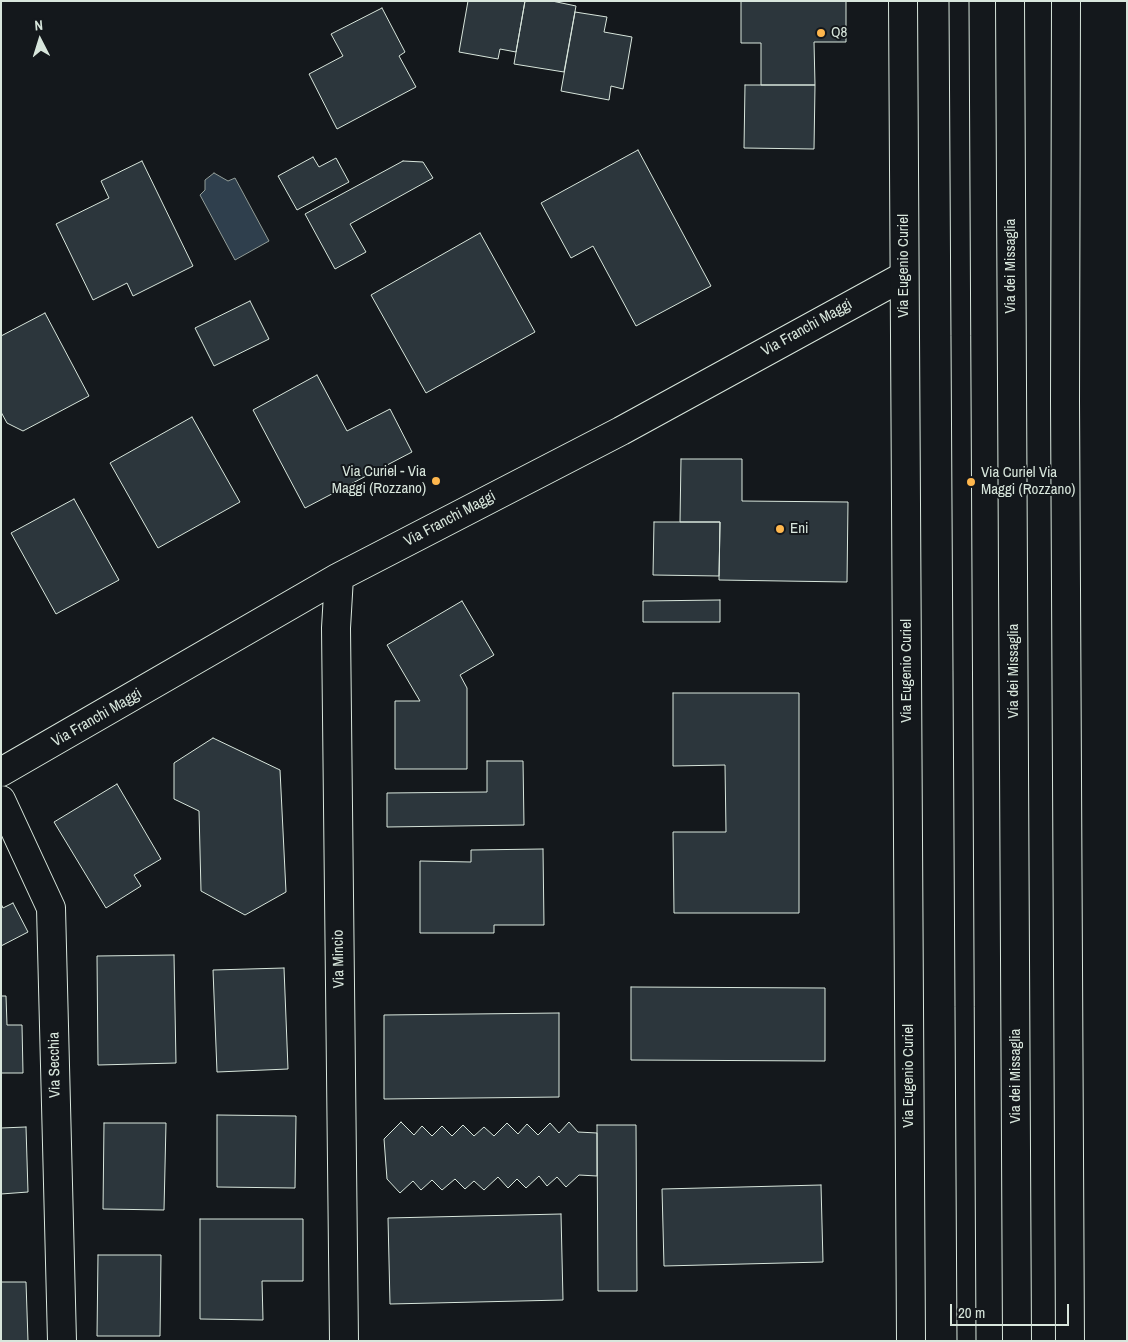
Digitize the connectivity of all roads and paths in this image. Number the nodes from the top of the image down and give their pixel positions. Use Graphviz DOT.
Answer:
graph roads {
  1 [pos="903,1"];
  2 [pos="1010,1"];
  3 [pos="1066,1"];
  4 [pos="904,276"];
  5 [pos="339,577"];
  6 [pos="1,772"];
  7 [pos="1,800"];
  8 [pos="62,1341"];
  9 [pos="344,1341"];
  10 [pos="911,1341"];
  11 [pos="1017,1341"];
  12 [pos="1070,1341"];
  1 -- 4 [label="street, Via Eugenio Curiel"];
  2 -- 11 [label="street, Via dei Missaglia"];
  3 -- 12 [label="street"];
  4 -- 5 [label="street, Via Franchi Maggi"];
  4 -- 10 [label="street, Via Eugenio Curiel"];
  5 -- 6 [label="street, Via Franchi Maggi"];
  5 -- 9 [label="street, Via Mincio"];
  7 -- 8 [label="street, Via Secchia"];
}
